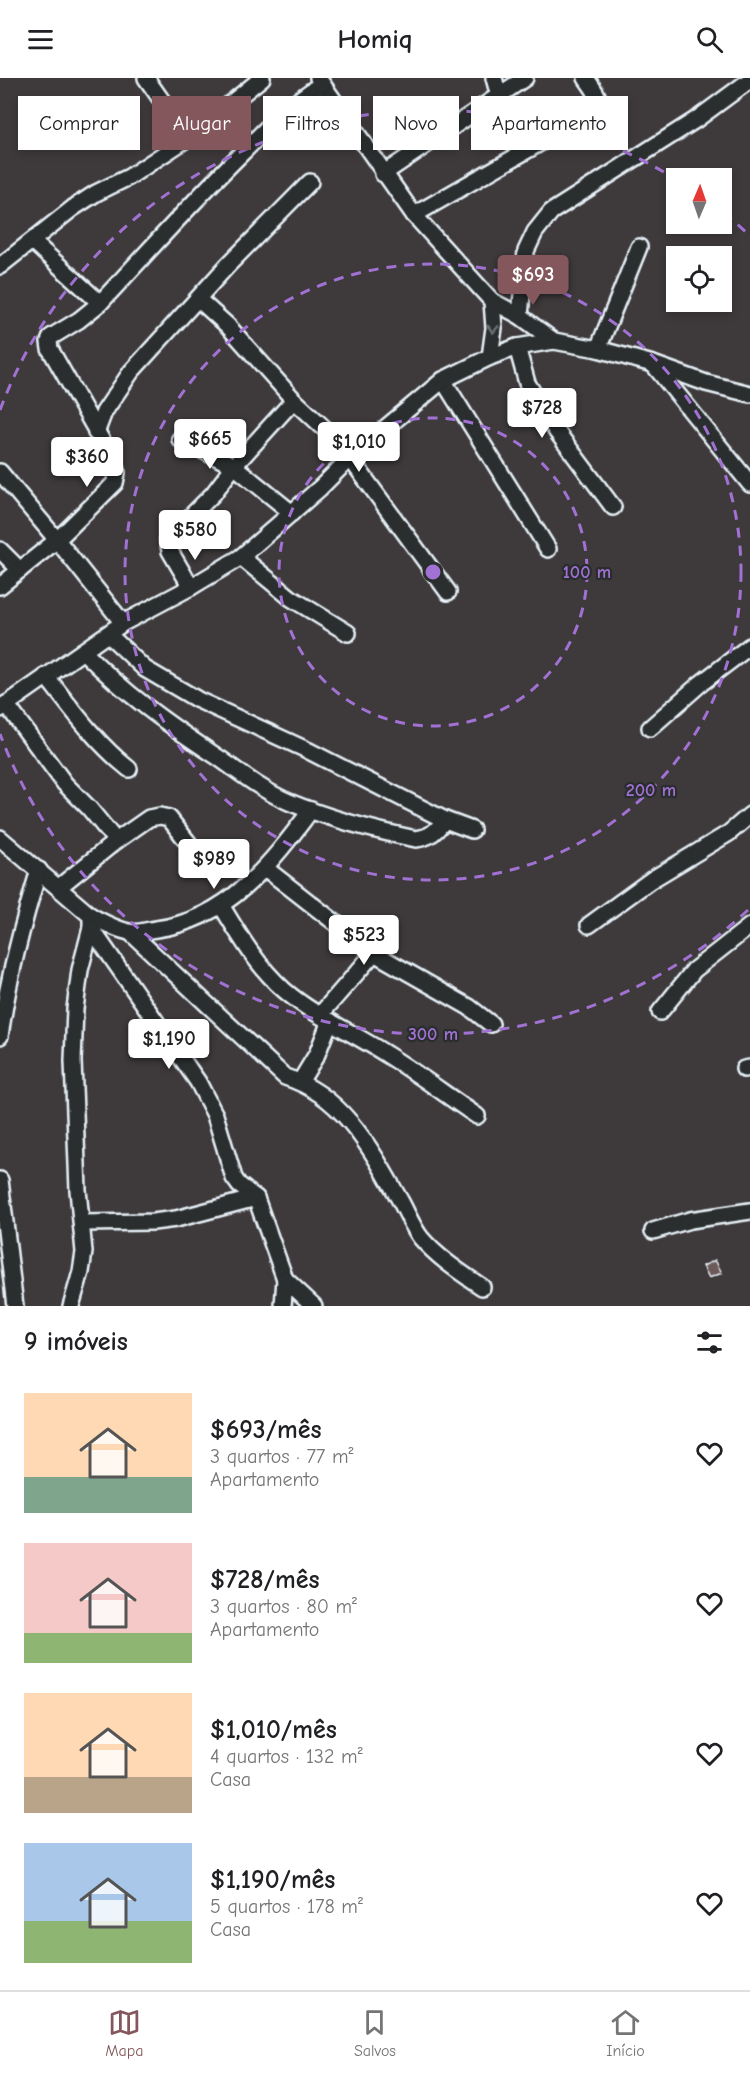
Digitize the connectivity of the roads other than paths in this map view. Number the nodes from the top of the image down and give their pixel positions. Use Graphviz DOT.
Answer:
graph roads {
  1 [pos="146,78"];
  2 [pos="262,78"];
  3 [pos="494,78"];
  4 [pos="525,78"];
  5 [pos="586,78"];
  6 [pos="750,80"];
  7 [pos="320,81"];
  8 [pos="159,96"];
  9 [pos="240,96"];
  10 [pos="499,96"];
  11 [pos="471,115"];
  12 [pos="170,150"];
  13 [pos="383,174"];
  14 [pos="310,182"];
  15 [pos="414,215"];
  16 [pos="33,242"];
  17 [pos="639,247"];
  18 [pos="0,266"];
  19 [pos="198,299"];
  20 [pos="492,301"];
  21 [pos="100,303"];
  22 [pos="520,316"];
  23 [pos="554,341"];
  24 [pos="517,348"];
  25 [pos="598,350"];
  26 [pos="490,357"];
  27 [pos="653,364"];
  28 [pos="443,380"];
  29 [pos="750,394"];
  30 [pos="294,400"];
  31 [pos="96,433"];
  32 [pos="180,439"];
  33 [pos="352,456"];
  34 [pos="234,466"];
  35 [pos="0,472"];
  36 [pos="750,484"];
  37 [pos="613,507"];
  38 [pos="292,513"];
  39 [pos="57,540"];
  40 [pos="548,549"];
  41 [pos="0,550"];
  42 [pos="241,558"];
  43 [pos="20,570"];
  44 [pos="0,586"];
  45 [pos="191,587"];
  46 [pos="448,592"];
  47 [pos="123,623"];
  48 [pos="348,633"];
  49 [pos="108,634"];
  50 [pos="750,646"];
  51 [pos="83,651"];
  52 [pos="46,676"];
  53 [pos="3,707"];
  54 [pos="650,728"];
  55 [pos="129,769"];
  56 [pos="311,810"];
  57 [pos="750,815"];
  58 [pos="445,820"];
  59 [pos="472,830"];
  60 [pos="0,838"];
  61 [pos="116,842"];
  62 [pos="194,850"];
  63 [pos="265,868"];
  64 [pos="39,870"];
  65 [pos="59,887"];
  66 [pos="221,905"];
  67 [pos="91,922"];
  68 [pos="589,925"];
  69 [pos="750,926"];
  70 [pos="131,933"];
  71 [pos="374,953"];
  72 [pos="660,1012"];
  73 [pos="325,1018"];
  74 [pos="491,1024"];
  75 [pos="0,1036"];
  76 [pos="300,1082"];
  77 [pos="477,1116"];
  78 [pos="0,1180"];
  79 [pos="256,1198"];
  80 [pos="750,1211"];
  81 [pos="82,1223"];
  82 [pos="653,1231"];
  83 [pos="285,1279"];
  84 [pos="482,1287"];
  85 [pos="15,1306"];
  86 [pos="71,1306"];
  87 [pos="283,1306"];
  88 [pos="314,1306"];
  1 -- 8 [label="street"];
  2 -- 9 [label="street"];
  3 -- 10 [label="street"];
  4 -- 10 [label="street"];
  5 -- 15 [label="street"];
  6 -- 22 [label="street"];
  7 -- 13 [label="street"];
  7 -- 21 [label="street"];
  11 -- 13 [label="street"];
  12 -- 16 [label="street"];
  13 -- 15 [label="street"];
  14 -- 19 [label="street"];
  15 -- 20 [label="street"];
  16 -- 18 [label="street"];
  16 -- 21 [label="street"];
  17 -- 25 [label="street"];
  19 -- 30 [label="street"];
  19 -- 31 [label="street"];
  20 -- 22 [label="street"];
  20 -- 26 [label="street, one-way"];
  21 -- 31 [label="street"];
  22 -- 23 [label="street"];
  23 -- 24 [label="street"];
  23 -- 25 [label="street"];
  24 -- 26 [label="street"];
  24 -- 37 [label="street"];
  25 -- 27 [label="street"];
  26 -- 28 [label="street"];
  27 -- 29 [label="street"];
  27 -- 36 [label="street"];
  28 -- 33 [label="street"];
  28 -- 40 [label="street"];
  30 -- 33 [label="street"];
  30 -- 34 [label="street"];
  31 -- 39 [label="street"];
  32 -- 34 [label="street"];
  33 -- 38 [label="street"];
  33 -- 46 [label="street"];
  34 -- 38 [label="street"];
  34 -- 45 [label="street"];
  35 -- 39 [label="street"];
  38 -- 42 [label="street"];
  39 -- 43 [label="street"];
  39 -- 47 [label="street"];
  41 -- 43 [label="street"];
  42 -- 45 [label="street"];
  42 -- 48 [label="street"];
  43 -- 44 [label="street"];
  45 -- 47 [label="street"];
  47 -- 49 [label="street"];
  49 -- 51 [label="street"];
  49 -- 58 [label="street"];
  50 -- 54 [label="street"];
  51 -- 52 [label="street"];
  51 -- 56 [label="street"];
  52 -- 53 [label="street"];
  52 -- 55 [label="street"];
  53 -- 61 [label="street"];
  56 -- 58 [label="street"];
  56 -- 63 [label="street"];
  57 -- 68 [label="street"];
  58 -- 59 [label="street"];
  60 -- 64 [label="street"];
  61 -- 62 [label="street"];
  61 -- 65 [label="street"];
  63 -- 66 [label="street"];
  63 -- 71 [label="street"];
  64 -- 65 [label="street"];
  64 -- 75 [label="street"];
  65 -- 67 [label="street"];
  66 -- 70 [label="street"];
  66 -- 73 [label="street"];
  67 -- 70 [label="street"];
  67 -- 79 [label="street"];
  67 -- 81 [label="street"];
  69 -- 72 [label="street"];
  70 -- 76 [label="street"];
  71 -- 73 [label="street"];
  71 -- 74 [label="street"];
  73 -- 76 [label="street"];
  73 -- 77 [label="street"];
  76 -- 84 [label="street"];
  78 -- 85 [label="street"];
  79 -- 81 [label="street"];
  79 -- 83 [label="street"];
  80 -- 82 [label="street"];
  81 -- 86 [label="street"];
  83 -- 87 [label="street"];
  83 -- 88 [label="street"];
}
